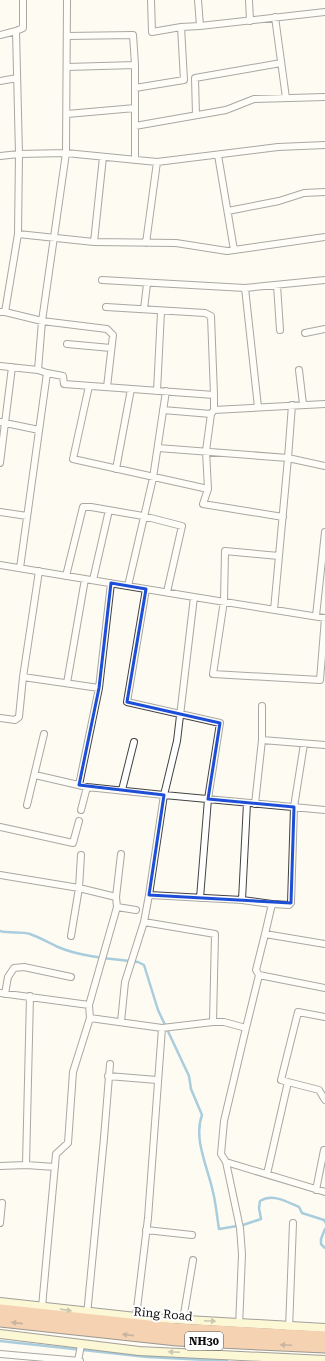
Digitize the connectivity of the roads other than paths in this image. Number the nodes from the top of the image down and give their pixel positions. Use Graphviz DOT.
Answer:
graph roads {
  1 [pos="23,0"];
  2 [pos="67,0"];
  3 [pos="151,0"];
  4 [pos="198,0"];
  5 [pos="249,0"];
  6 [pos="325,12"];
  7 [pos="274,17"];
  8 [pos="250,21"];
  9 [pos="200,26"];
  10 [pos="180,27"];
  11 [pos="16,31"];
  12 [pos="0,35"];
  13 [pos="67,36"];
  14 [pos="281,63"];
  15 [pos="135,65"];
  16 [pos="67,67"];
  17 [pos="17,78"];
  18 [pos="195,78"];
  19 [pos="184,80"];
  20 [pos="0,81"];
  21 [pos="135,88"];
  22 [pos="325,97"];
  23 [pos="286,98"];
  24 [pos="135,108"];
  25 [pos="67,114"];
  26 [pos="196,115"];
  27 [pos="135,126"];
  28 [pos="325,145"];
  29 [pos="66,153"];
  30 [pos="19,154"];
  31 [pos="218,155"];
  32 [pos="0,156"];
  33 [pos="103,157"];
  34 [pos="135,160"];
  35 [pos="157,162"];
  36 [pos="325,192"];
  37 [pos="228,211"];
  38 [pos="18,234"];
  39 [pos="325,237"];
  40 [pos="54,238"];
  41 [pos="94,242"];
  42 [pos="146,243"];
  43 [pos="234,250"];
  44 [pos="102,280"];
  45 [pos="325,280"];
  46 [pos="146,284"];
  47 [pos="277,285"];
  48 [pos="244,288"];
  49 [pos="106,307"];
  50 [pos="144,309"];
  51 [pos="3,312"];
  52 [pos="161,312"];
  53 [pos="42,321"];
  54 [pos="325,329"];
  55 [pos="280,330"];
  56 [pos="305,333"];
  57 [pos="67,344"];
  58 [pos="111,348"];
  59 [pos="0,366"];
  60 [pos="12,367"];
  61 [pos="38,370"];
  62 [pos="298,370"];
  63 [pos="47,373"];
  64 [pos="89,386"];
  65 [pos="108,387"];
  66 [pos="131,389"];
  67 [pos="157,391"];
  68 [pos="166,391"];
  69 [pos="214,395"];
  70 [pos="303,404"];
  71 [pos="325,404"];
  72 [pos="292,405"];
  73 [pos="258,407"];
  74 [pos="163,410"];
  75 [pos="212,412"];
  76 [pos="2,422"];
  77 [pos="39,430"];
  78 [pos="158,448"];
  79 [pos="206,452"];
  80 [pos="288,458"];
  81 [pos="0,463"];
  82 [pos="325,466"];
  83 [pos="116,469"];
  84 [pos="153,478"];
  85 [pos="208,489"];
  86 [pos="109,510"];
  87 [pos="0,512"];
  88 [pos="27,516"];
  89 [pos="144,516"];
  90 [pos="283,517"];
  91 [pos="325,532"];
  92 [pos="279,556"];
  93 [pos="0,565"];
  94 [pos="20,568"];
  95 [pos="39,571"];
  96 [pos="66,576"];
  97 [pos="86,579"];
  98 [pos="93,580"];
  99 [pos="111,583"];
  100 [pos="128,586"];
  101 [pos="146,589"];
  102 [pos="167,592"];
  103 [pos="194,597"];
  104 [pos="224,602"];
  105 [pos="274,610"];
  106 [pos="316,616"];
  107 [pos="325,618"];
  108 [pos="23,677"];
  109 [pos="67,683"];
  110 [pos="99,688"];
  111 [pos="262,706"];
  112 [pos="180,713"];
  113 [pos="0,718"];
  114 [pos="44,734"];
  115 [pos="262,740"];
  116 [pos="134,742"];
  117 [pos="304,744"];
  118 [pos="325,745"];
  119 [pos="35,775"];
  120 [pos="79,785"];
  121 [pos="87,787"];
  122 [pos="122,790"];
  123 [pos="164,795"];
  124 [pos="208,799"];
  125 [pos="247,803"];
  126 [pos="255,804"];
  127 [pos="27,805"];
  128 [pos="294,807"];
  129 [pos="81,810"];
  130 [pos="325,810"];
  131 [pos="79,821"];
  132 [pos="0,827"];
  133 [pos="121,854"];
  134 [pos="81,855"];
  135 [pos="0,875"];
  136 [pos="79,888"];
  137 [pos="149,895"];
  138 [pos="116,897"];
  139 [pos="200,898"];
  140 [pos="242,900"];
  141 [pos="272,904"];
  142 [pos="117,907"];
  143 [pos="136,910"];
  144 [pos="144,922"];
  145 [pos="265,934"];
  146 [pos="71,936"];
  147 [pos="325,944"];
  148 [pos="259,975"];
  149 [pos="71,976"];
  150 [pos="325,988"];
  151 [pos="2,994"];
  152 [pos="30,996"];
  153 [pos="89,1005"];
  154 [pos="90,1018"];
  155 [pos="325,1018"];
  156 [pos="121,1022"];
  157 [pos="213,1022"];
  158 [pos="162,1028"];
  159 [pos="246,1028"];
  160 [pos="110,1064"];
  161 [pos="108,1076"];
  162 [pos="157,1080"];
  163 [pos="288,1082"];
  164 [pos="325,1100"];
  165 [pos="324,1150"];
  166 [pos="226,1162"];
  167 [pos="26,1165"];
  168 [pos="0,1166"];
  169 [pos="55,1166"];
  170 [pos="267,1174"];
  171 [pos="316,1190"];
  172 [pos="325,1192"];
  173 [pos="2,1203"];
  174 [pos="0,1223"];
  175 [pos="293,1223"];
  176 [pos="146,1230"];
  177 [pos="192,1235"];
  178 [pos="193,1260"];
  179 [pos="0,1302"];
  180 [pos="42,1306"];
  181 [pos="0,1310"];
  182 [pos="87,1316"];
  183 [pos="136,1317"];
  184 [pos="183,1320"];
  185 [pos="0,1321"];
  186 [pos="239,1327"];
  187 [pos="325,1328"];
  188 [pos="289,1330"];
  189 [pos="0,1334"];
  190 [pos="325,1337"];
  191 [pos="325,1347"];
  192 [pos="80,1349"];
  193 [pos="0,1354"];
  194 [pos="219,1359"];
  195 [pos="313,1360"];
  196 [pos="325,1360"];
  197 [pos="79,1361"];
  1 -- 11 [label="street"];
  2 -- 13 [label="street"];
  3 -- 10 [label="street"];
  4 -- 9 [label="street"];
  5 -- 8 [label="street"];
  6 -- 7 [label="street"];
  7 -- 8 [label="street"];
  7 -- 14 [label="street"];
  8 -- 9 [label="street"];
  9 -- 10 [label="street"];
  10 -- 19 [label="street"];
  11 -- 12 [label="street"];
  11 -- 17 [label="street"];
  13 -- 15 [label="street"];
  13 -- 16 [label="street"];
  14 -- 18 [label="street"];
  14 -- 23 [label="street"];
  15 -- 16 [label="street"];
  15 -- 21 [label="street"];
  16 -- 25 [label="street"];
  17 -- 20 [label="street"];
  17 -- 30 [label="street"];
  18 -- 19 [label="street"];
  18 -- 26 [label="street"];
  19 -- 21 [label="street"];
  21 -- 24 [label="street"];
  22 -- 23 [label="street"];
  23 -- 26 [label="street"];
  24 -- 25 [label="street"];
  24 -- 27 [label="street"];
  25 -- 29 [label="street"];
  26 -- 27 [label="street"];
  27 -- 34 [label="street"];
  28 -- 31 [label="street"];
  29 -- 30 [label="street"];
  29 -- 33 [label="street"];
  29 -- 40 [label="street"];
  30 -- 32 [label="street"];
  30 -- 38 [label="street"];
  31 -- 35 [label="street"];
  31 -- 37 [label="street"];
  33 -- 34 [label="street"];
  33 -- 41 [label="street"];
  34 -- 35 [label="street"];
  35 -- 42 [label="street"];
  36 -- 37 [label="street"];
  37 -- 43 [label="street"];
  38 -- 40 [label="street"];
  38 -- 51 [label="street"];
  39 -- 43 [label="street"];
  40 -- 41 [label="street"];
  40 -- 53 [label="street"];
  41 -- 42 [label="street"];
  42 -- 43 [label="street"];
  44 -- 46 [label="street"];
  45 -- 47 [label="street"];
  46 -- 48 [label="street"];
  46 -- 50 [label="street"];
  47 -- 48 [label="street"];
  47 -- 55 [label="street"];
  48 -- 73 [label="street"];
  49 -- 50 [label="street"];
  50 -- 52 [label="street"];
  51 -- 53 [label="street"];
  52 -- 67 [label="street"];
  52 -- 69 [label="street"];
  53 -- 58 [label="street"];
  53 -- 61 [label="street"];
  54 -- 56 [label="street"];
  57 -- 58 [label="street"];
  58 -- 65 [label="street"];
  59 -- 60 [label="street"];
  60 -- 61 [label="street"];
  60 -- 76 [label="street"];
  61 -- 63 [label="street"];
  62 -- 70 [label="street"];
  63 -- 64 [label="street"];
  63 -- 77 [label="street"];
  64 -- 65 [label="street"];
  64 -- 83 [label="street"];
  65 -- 66 [label="street"];
  66 -- 67 [label="street"];
  66 -- 83 [label="street"];
  67 -- 68 [label="street"];
  68 -- 69 [label="street"];
  68 -- 74 [label="street"];
  69 -- 75 [label="street"];
  70 -- 71 [label="street"];
  70 -- 72 [label="street"];
  72 -- 73 [label="street"];
  72 -- 80 [label="street"];
  73 -- 75 [label="street"];
  74 -- 75 [label="street"];
  74 -- 78 [label="street"];
  75 -- 79 [label="street"];
  76 -- 77 [label="street"];
  76 -- 81 [label="street"];
  77 -- 88 [label="street"];
  78 -- 79 [label="street"];
  78 -- 84 [label="street"];
  79 -- 80 [label="street"];
  79 -- 85 [label="street"];
  80 -- 82 [label="street"];
  80 -- 90 [label="street"];
  83 -- 84 [label="street"];
  84 -- 85 [label="street"];
  84 -- 89 [label="street"];
  85 -- 90 [label="street"];
  86 -- 89 [label="street"];
  86 -- 96 [label="street"];
  86 -- 98 [label="street"];
  87 -- 88 [label="street"];
  88 -- 94 [label="street"];
  89 -- 100 [label="street"];
  89 -- 102 [label="street"];
  90 -- 92 [label="street"];
  91 -- 106 [label="street"];
  92 -- 104 [label="street"];
  92 -- 105 [label="street"];
  93 -- 94 [label="street"];
  94 -- 95 [label="street"];
  95 -- 96 [label="street"];
  95 -- 108 [label="street"];
  96 -- 97 [label="street"];
  97 -- 98 [label="street"];
  97 -- 109 [label="street"];
  98 -- 99 [label="street"];
  99 -- 100 [label="street"];
  99 -- 110 [label="street"];
  100 -- 101 [label="street"];
  101 -- 102 [label="street"];
  101 -- 112 [label="street"];
  102 -- 103 [label="street"];
  103 -- 104 [label="street"];
  103 -- 112 [label="street"];
  104 -- 105 [label="street"];
  104 -- 107 [label="street"];
  105 -- 106 [label="street"];
  106 -- 107 [label="street"];
  108 -- 109 [label="street"];
  108 -- 113 [label="street"];
  109 -- 110 [label="street"];
  110 -- 120 [label="street"];
  111 -- 115 [label="street"];
  112 -- 123 [label="street"];
  112 -- 124 [label="street"];
  114 -- 119 [label="street"];
  115 -- 117 [label="street"];
  115 -- 126 [label="street"];
  116 -- 122 [label="street"];
  117 -- 118 [label="street"];
  117 -- 128 [label="street"];
  119 -- 120 [label="street"];
  119 -- 127 [label="street"];
  120 -- 121 [label="street"];
  121 -- 122 [label="street"];
  121 -- 129 [label="street"];
  122 -- 123 [label="street"];
  123 -- 124 [label="street"];
  123 -- 137 [label="street"];
  124 -- 125 [label="street"];
  124 -- 139 [label="street"];
  125 -- 126 [label="street"];
  125 -- 140 [label="street"];
  126 -- 128 [label="street"];
  128 -- 130 [label="street"];
  128 -- 141 [label="street"];
  131 -- 132 [label="street"];
  133 -- 138 [label="street"];
  134 -- 136 [label="street"];
  135 -- 136 [label="street"];
  136 -- 138 [label="street"];
  136 -- 146 [label="street"];
  137 -- 139 [label="street"];
  137 -- 144 [label="street"];
  138 -- 142 [label="street"];
  139 -- 140 [label="street"];
  140 -- 141 [label="street"];
  141 -- 145 [label="street"];
  142 -- 143 [label="street"];
  142 -- 153 [label="street"];
  144 -- 156 [label="street"];
  144 -- 157 [label="street"];
  145 -- 147 [label="street"];
  145 -- 148 [label="street"];
  148 -- 150 [label="street"];
  148 -- 159 [label="street"];
  149 -- 151 [label="street"];
  151 -- 152 [label="street"];
  152 -- 153 [label="street"];
  152 -- 167 [label="street"];
  153 -- 154 [label="street"];
  154 -- 156 [label="street"];
  154 -- 169 [label="street"];
  155 -- 163 [label="street"];
  156 -- 158 [label="street"];
  157 -- 158 [label="street"];
  157 -- 159 [label="street"];
  158 -- 162 [label="street"];
  159 -- 166 [label="street"];
  160 -- 161 [label="street"];
  161 -- 162 [label="street"];
  161 -- 182 [label="street"];
  162 -- 176 [label="street"];
  163 -- 164 [label="street"];
  163 -- 170 [label="street"];
  165 -- 171 [label="street"];
  166 -- 170 [label="street"];
  166 -- 186 [label="street"];
  167 -- 168 [label="street"];
  167 -- 169 [label="street"];
  169 -- 180 [label="street"];
  170 -- 171 [label="street"];
  171 -- 172 [label="street"];
  173 -- 174 [label="street"];
  175 -- 188 [label="street"];
  176 -- 177 [label="street"];
  176 -- 183 [label="street"];
  178 -- 184 [label="street"];
  179 -- 180 [label="street"];
  180 -- 182 [label="street, one-way"];
  181 -- 182 [label="highway, Ring Road / NH30"];
  182 -- 183 [label="street"];
  182 -- 186 [label="highway, Ring Road / NH30"];
  183 -- 184 [label="street"];
  184 -- 186 [label="street, one-way"];
  191 -- 185 [label="highway, Ring Road / NH30, one-way"];
  186 -- 188 [label="highway, Ring Road / NH30"];
  187 -- 188 [label="street"];
  188 -- 190 [label="highway, Ring Road / NH30"];
  189 -- 192 [label="street"];
  194 -- 192 [label="street, one-way"];
  192 -- 197 [label="street"];
  193 -- 197 [label="street"];
  194 -- 195 [label="street"];
  195 -- 196 [label="street"];
}
